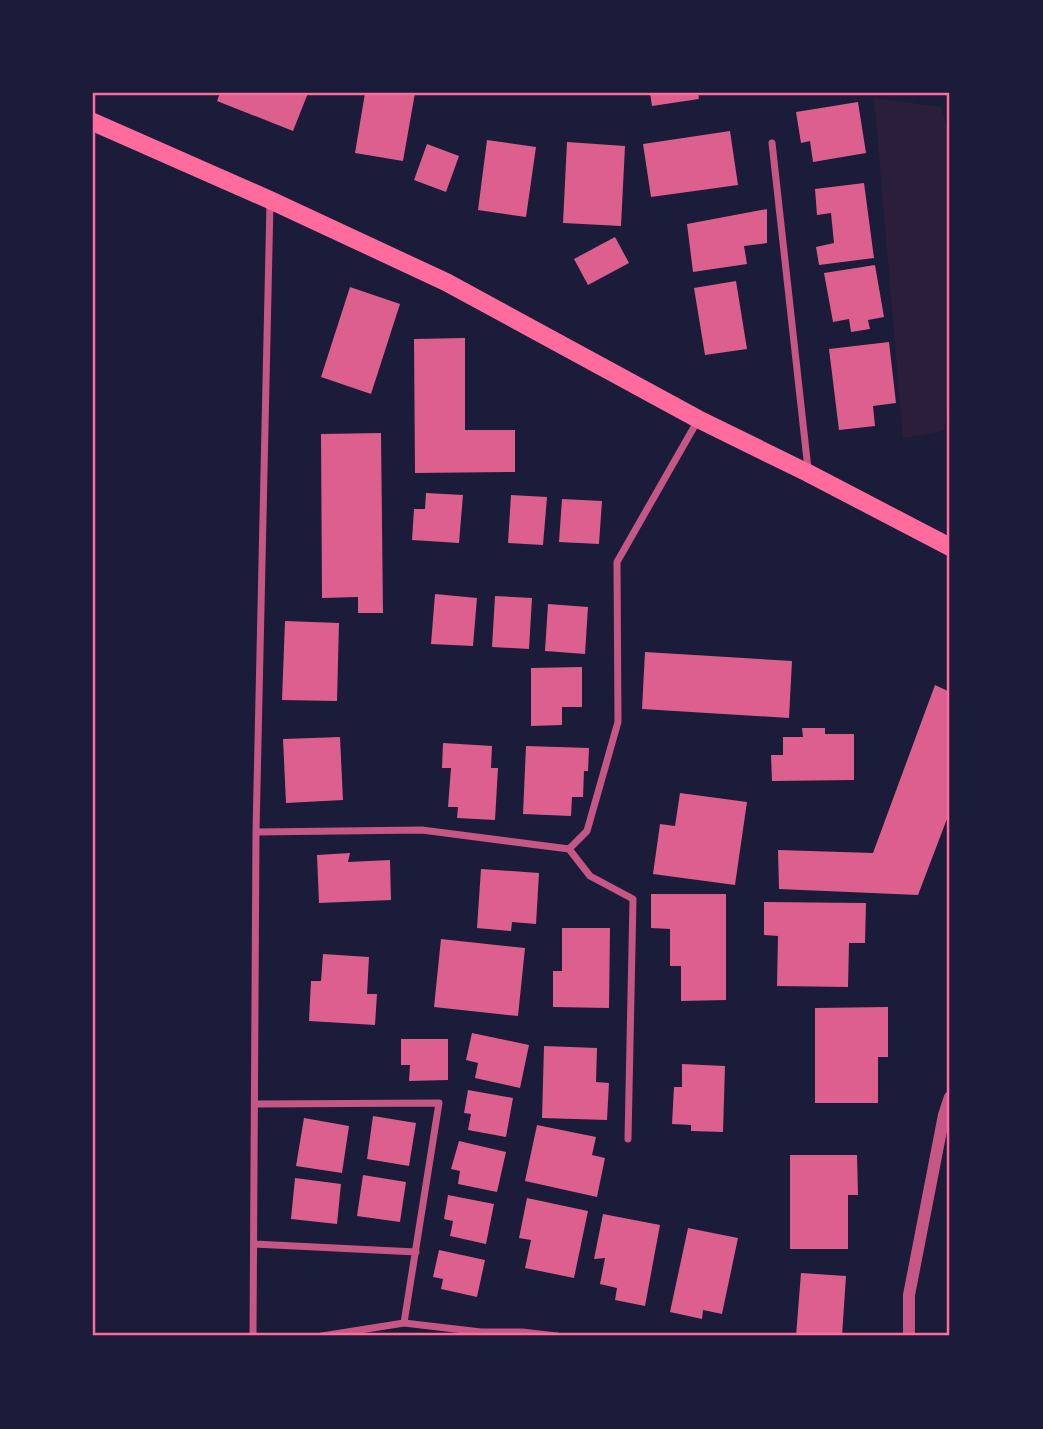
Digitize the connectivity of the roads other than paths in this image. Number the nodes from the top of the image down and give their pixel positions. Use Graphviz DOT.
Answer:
graph roads {
  1 [pos="93,122"];
  2 [pos="772,143"];
  3 [pos="270,200"];
  4 [pos="698,419"];
  5 [pos="808,473"];
  6 [pos="950,547"];
  7 [pos="256,832"];
  8 [pos="569,849"];
  9 [pos="950,1097"];
  10 [pos="255,1104"];
  11 [pos="628,1139"];
  12 [pos="254,1244"];
  13 [pos="416,1252"];
  14 [pos="404,1323"];
  15 [pos="253,1336"];
  16 [pos="322,1336"];
  17 [pos="557,1336"];
  18 [pos="909,1336"];
  1 -- 3 [label="main road"];
  2 -- 5 [label="street"];
  3 -- 4 [label="main road"];
  3 -- 7 [label="street"];
  4 -- 5 [label="main road"];
  4 -- 8 [label="street"];
  5 -- 6 [label="main road"];
  7 -- 8 [label="street"];
  7 -- 10 [label="street"];
  8 -- 11 [label="street"];
  9 -- 18 [label="street"];
  10 -- 12 [label="street"];
  10 -- 13 [label="street"];
  12 -- 13 [label="street"];
  12 -- 15 [label="street"];
  13 -- 14 [label="street"];
  14 -- 16 [label="street"];
  14 -- 17 [label="street"];
}
